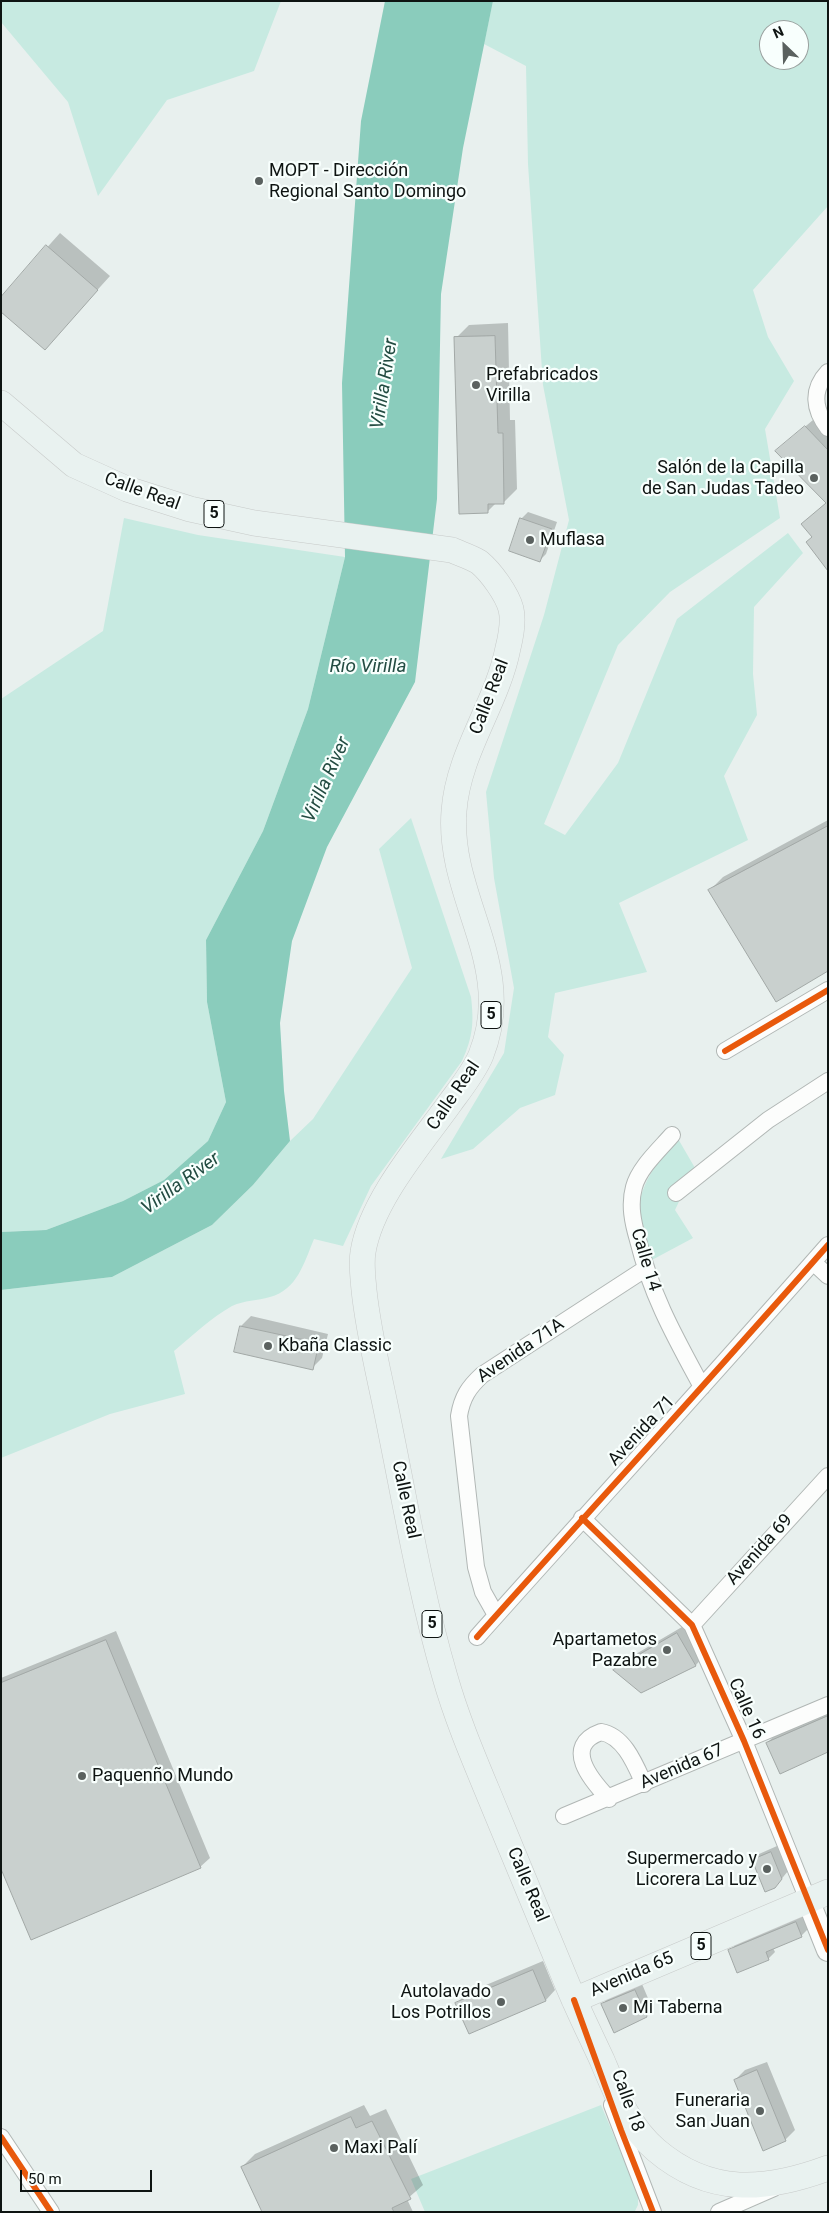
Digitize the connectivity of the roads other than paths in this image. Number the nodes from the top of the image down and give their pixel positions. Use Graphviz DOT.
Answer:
graph roads {
  1 [pos="828,372"];
  2 [pos="1,403"];
  3 [pos="828,428"];
  4 [pos="828,990"];
  5 [pos="726,1051"];
  6 [pos="828,1081"];
  7 [pos="672,1135"];
  8 [pos="676,1193"];
  9 [pos="828,1245"];
  10 [pos="813,1262"];
  11 [pos="645,1269"];
  12 [pos="828,1276"];
  13 [pos="702,1388"];
  14 [pos="828,1476"];
  15 [pos="582,1518"];
  16 [pos="496,1615"];
  17 [pos="692,1624"];
  18 [pos="477,1637"];
  19 [pos="828,1705"];
  20 [pos="744,1741"];
  21 [pos="644,1784"];
  22 [pos="609,1798"];
  23 [pos="564,1816"];
  24 [pos="818,1896"];
  25 [pos="828,1950"];
  26 [pos="574,2000"];
  27 [pos="1,2137"];
  28 [pos="828,2168"];
  29 [pos="796,2180"];
  30 [pos="52,2212"];
  31 [pos="653,2212"];
  32 [pos="719,2212"];
  1 -- 3 [label="street"];
  2 -- 26 [label="main road, Calle Real / 5"];
  4 -- 5 [label="street"];
  6 -- 8 [label="street"];
  7 -- 11 [label="street, Calle 14"];
  9 -- 10 [label="street, Avenida 71"];
  10 -- 12 [label="street"];
  10 -- 13 [label="street, Avenida 71"];
  11 -- 13 [label="street, Calle 14"];
  11 -- 16 [label="street, Avenida 71A"];
  13 -- 15 [label="street, Avenida 71"];
  14 -- 17 [label="street, Avenida 69"];
  15 -- 16 [label="street, Avenida 71"];
  15 -- 17 [label="street, Calle 16"];
  16 -- 18 [label="street, Avenida 71"];
  17 -- 20 [label="street, Calle 16"];
  19 -- 20 [label="street, Avenida 67"];
  20 -- 21 [label="street, Avenida 67"];
  20 -- 24 [label="street, Calle 16"];
  21 -- 22 [label="street, Avenida 67"];
  21 -- 22 [label="street"];
  22 -- 23 [label="street, Avenida 67"];
  24 -- 25 [label="street, Calle 16"];
  24 -- 26 [label="main road, Avenida 65 / 5"];
  26 -- 29 [label="main road, Calle Real"];
  26 -- 31 [label="street, Calle 18"];
  27 -- 30 [label="street"];
  28 -- 29 [label="main road, Calle Real"];
  29 -- 32 [label="street"];
}
